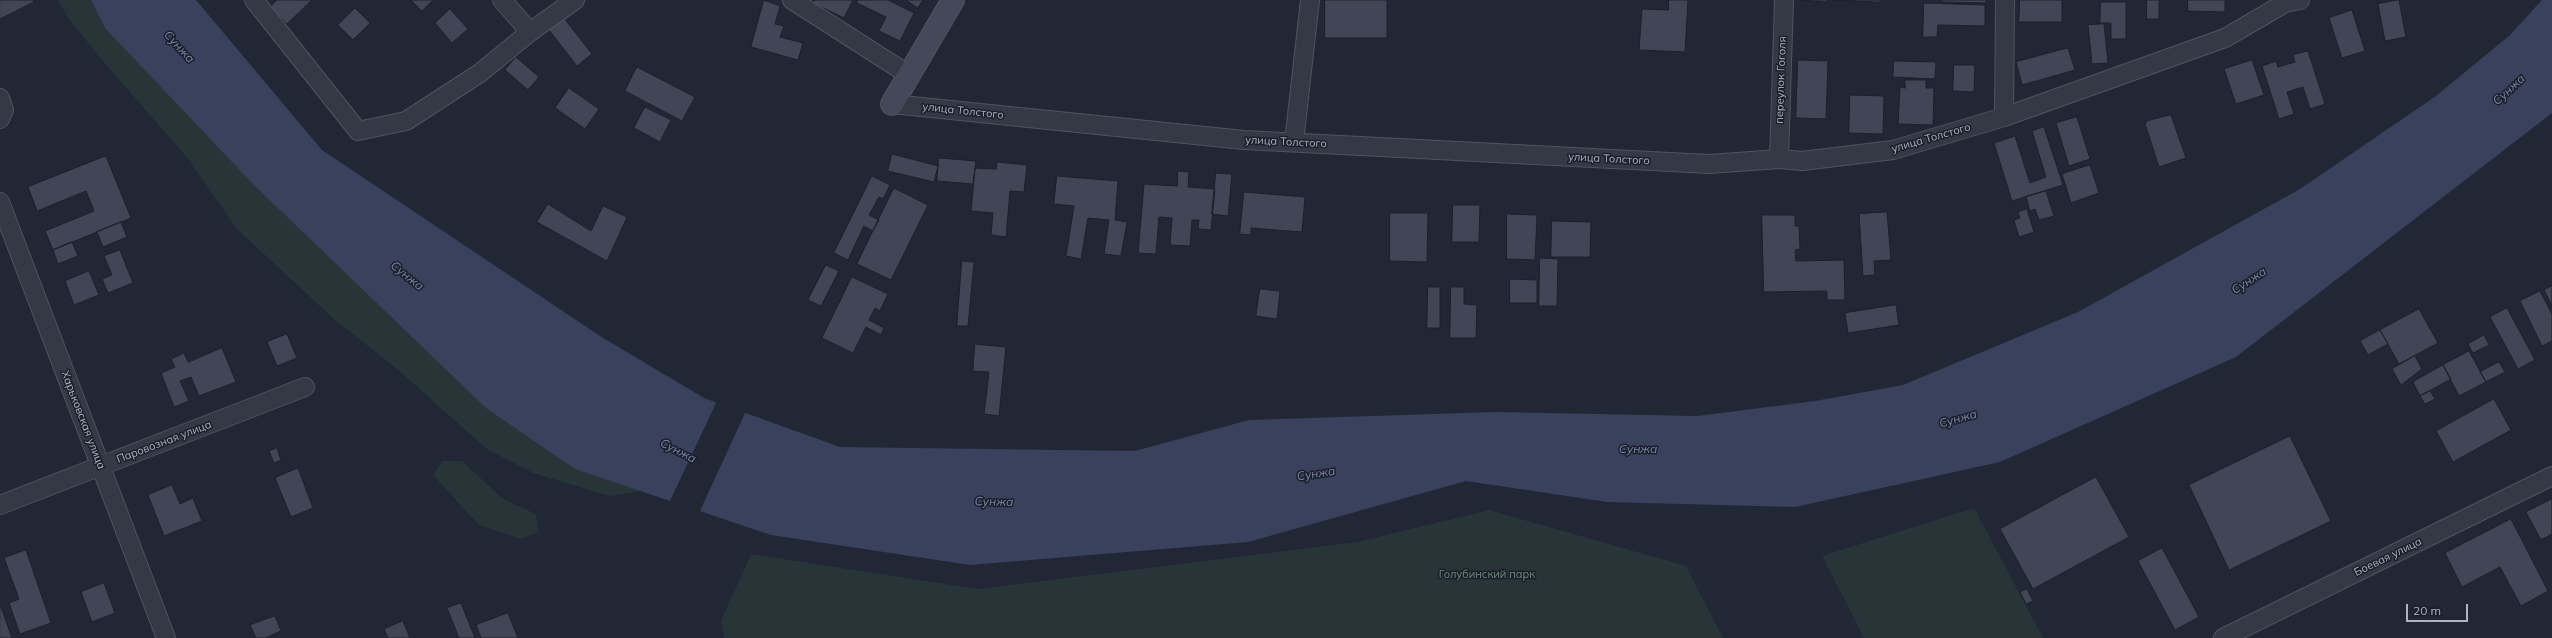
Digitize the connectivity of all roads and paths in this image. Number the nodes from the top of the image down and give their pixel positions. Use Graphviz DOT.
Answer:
graph roads {
  1 [pos="254,0"];
  2 [pos="502,0"];
  3 [pos="575,0"];
  4 [pos="792,0"];
  5 [pos="953,0"];
  6 [pos="1310,0"];
  7 [pos="1784,0"];
  8 [pos="2005,0"];
  9 [pos="2288,1"];
  10 [pos="530,32"];
  11 [pos="909,75"];
  12 [pos="0,98"];
  13 [pos="892,104"];
  14 [pos="2004,117"];
  15 [pos="0,119"];
  16 [pos="1294,142"];
  17 [pos="1779,159"];
  18 [pos="0,202"];
  19 [pos="305,387"];
  20 [pos="101,466"];
  21 [pos="2552,476"];
  22 [pos="0,505"];
  23 [pos="166,638"];
  24 [pos="2223,638"];
  1 -- 10 [label="street"];
  2 -- 10 [label="street"];
  3 -- 10 [label="street"];
  4 -- 11 [label="street"];
  5 -- 11 [label="main road"];
  6 -- 16 [label="street"];
  7 -- 17 [label="street, переулок Гоголя"];
  8 -- 14 [label="street"];
  9 -- 14 [label="street, улица Толстого"];
  11 -- 13 [label="main road"];
  12 -- 15 [label="street"];
  13 -- 16 [label="street, улица Толстого"];
  14 -- 17 [label="street, улица Толстого"];
  16 -- 17 [label="street, улица Толстого"];
  18 -- 20 [label="street, Харьковская улица"];
  19 -- 20 [label="street, Паровозная улица"];
  20 -- 22 [label="street, Паровозная улица"];
  20 -- 23 [label="street, Харьковская улица"];
  21 -- 24 [label="street, Боевая улица"];
}
